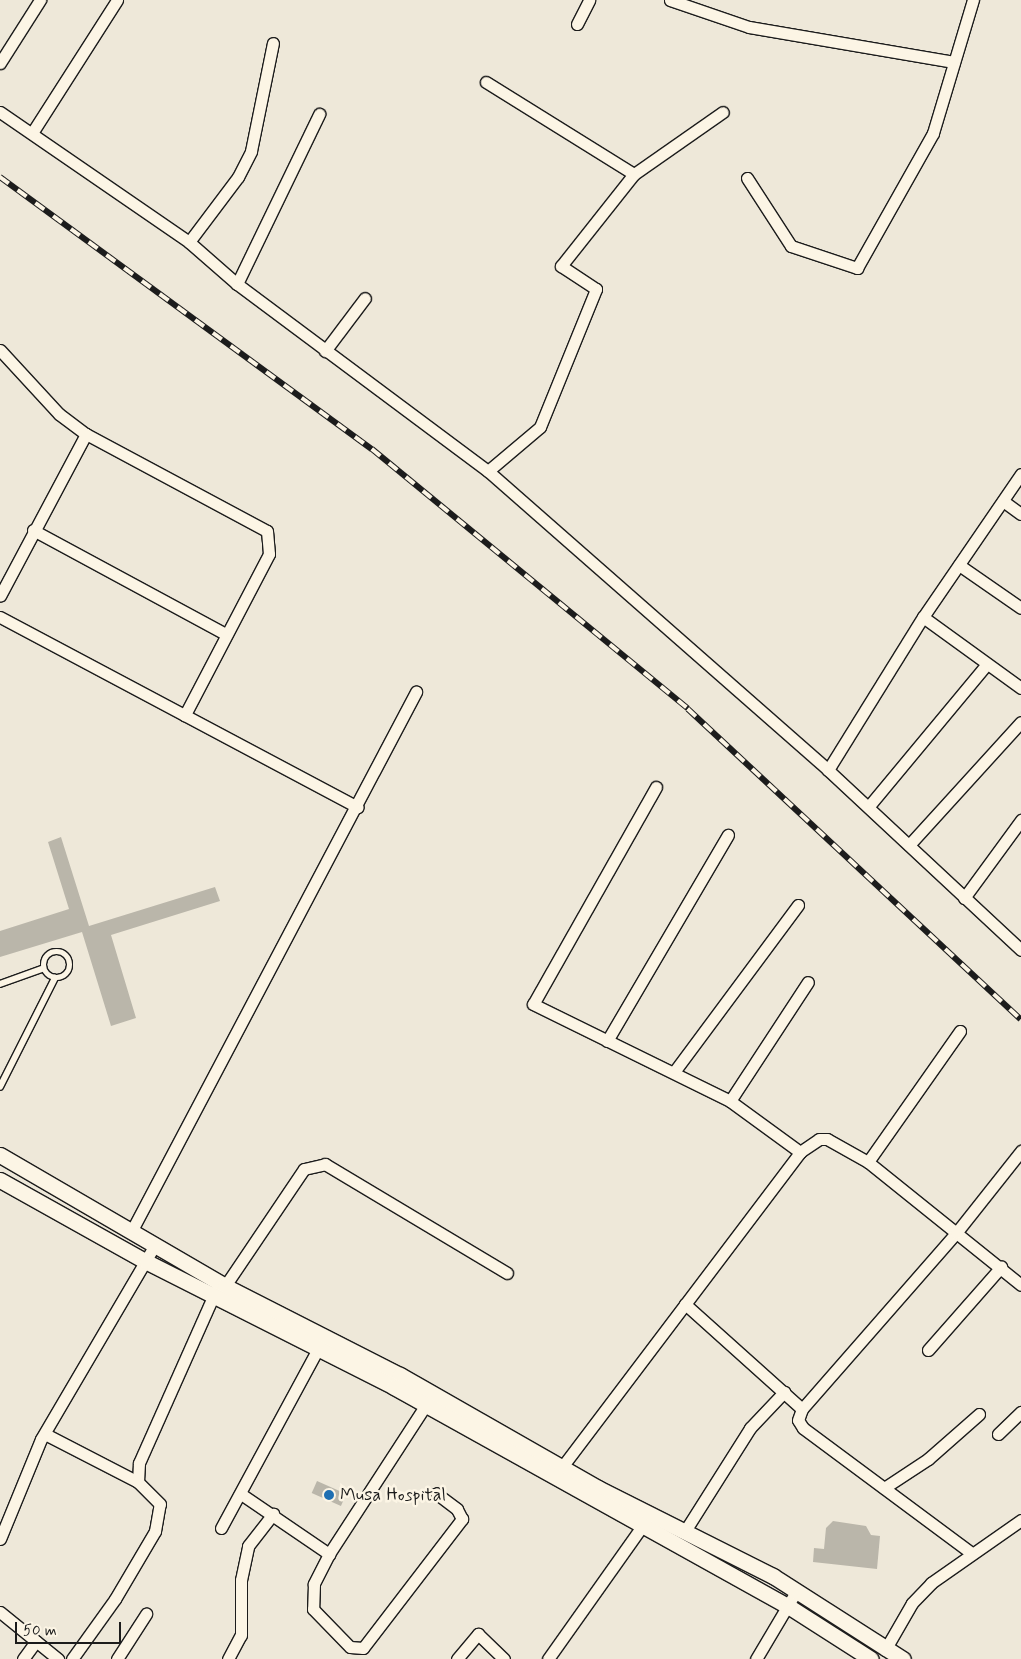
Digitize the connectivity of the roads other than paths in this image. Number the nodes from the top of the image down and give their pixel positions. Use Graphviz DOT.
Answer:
graph roads {
  1 [pos="40,0"];
  2 [pos="117,0"];
  3 [pos="589,0"];
  4 [pos="670,0"];
  5 [pos="973,0"];
  6 [pos="576,24"];
  7 [pos="273,43"];
  8 [pos="954,62"];
  9 [pos="0,63"];
  10 [pos="486,82"];
  11 [pos="0,112"];
  12 [pos="723,112"];
  13 [pos="319,114"];
  14 [pos="32,133"];
  15 [pos="634,174"];
  16 [pos="747,178"];
  17 [pos="189,242"];
  18 [pos="237,284"];
  19 [pos="365,298"];
  20 [pos="0,350"];
  21 [pos="325,351"];
  22 [pos="86,434"];
  23 [pos="488,471"];
  24 [pos="1021,474"];
  25 [pos="1002,501"];
  26 [pos="1021,514"];
  27 [pos="33,530"];
  28 [pos="959,565"];
  29 [pos="0,596"];
  30 [pos="1021,608"];
  31 [pos="0,617"];
  32 [pos="923,617"];
  33 [pos="225,634"];
  34 [pos="986,665"];
  35 [pos="1021,688"];
  36 [pos="416,692"];
  37 [pos="185,715"];
  38 [pos="1021,722"];
  39 [pos="828,770"];
  40 [pos="656,786"];
  41 [pos="869,806"];
  42 [pos="358,807"];
  43 [pos="1021,820"];
  44 [pos="728,835"];
  45 [pos="909,845"];
  46 [pos="964,898"];
  47 [pos="798,905"];
  48 [pos="1021,950"];
  49 [pos="42,969"];
  50 [pos="55,978"];
  51 [pos="808,982"];
  52 [pos="0,984"];
  53 [pos="960,1031"];
  54 [pos="607,1041"];
  55 [pos="674,1072"];
  56 [pos="0,1087"];
  57 [pos="730,1101"];
  58 [pos="1021,1150"];
  59 [pos="800,1152"];
  60 [pos="0,1155"];
  61 [pos="868,1162"];
  62 [pos="0,1180"];
  63 [pos="131,1232"];
  64 [pos="956,1233"];
  65 [pos="155,1245"];
  66 [pos="147,1262"];
  67 [pos="1001,1268"];
  68 [pos="507,1273"];
  69 [pos="1021,1285"];
  70 [pos="219,1289"];
  71 [pos="685,1304"];
  72 [pos="320,1345"];
  73 [pos="928,1350"];
  74 [pos="784,1392"];
  75 [pos="433,1394"];
  76 [pos="424,1407"];
  77 [pos="802,1408"];
  78 [pos="1021,1412"];
  79 [pos="979,1414"];
  80 [pos="45,1434"];
  81 [pos="998,1434"];
  82 [pos="562,1468"];
  83 [pos="138,1482"];
  84 [pos="884,1488"];
  85 [pos="436,1493"];
  86 [pos="241,1494"];
  87 [pos="650,1513"];
  88 [pos="273,1514"];
  89 [pos="1021,1520"];
  90 [pos="220,1528"];
  91 [pos="643,1529"];
  92 [pos="685,1532"];
  93 [pos="0,1539"];
  94 [pos="970,1552"];
  95 [pos="329,1554"];
  96 [pos="797,1590"];
  97 [pos="788,1606"];
  98 [pos="0,1612"];
  99 [pos="146,1614"];
  100 [pos="36,1641"];
  101 [pos="885,1650"];
  102 [pos="23,1659"];
  103 [pos="58,1659"];
  104 [pos="72,1659"];
  105 [pos="117,1659"];
  106 [pos="228,1659"];
  107 [pos="457,1659"];
  108 [pos="504,1659"];
  109 [pos="548,1659"];
  110 [pos="756,1659"];
  111 [pos="872,1659"];
  112 [pos="903,1659"];
  1 -- 9 [label="street"];
  2 -- 14 [label="street"];
  3 -- 6 [label="street"];
  4 -- 8 [label="street"];
  5 -- 8 [label="street"];
  7 -- 17 [label="street"];
  8 -- 16 [label="street"];
  10 -- 15 [label="street"];
  11 -- 14 [label="street"];
  12 -- 15 [label="street"];
  13 -- 18 [label="street"];
  14 -- 17 [label="street"];
  15 -- 23 [label="street"];
  17 -- 18 [label="street"];
  18 -- 21 [label="street"];
  19 -- 21 [label="street"];
  20 -- 22 [label="street"];
  21 -- 23 [label="street"];
  22 -- 27 [label="street"];
  22 -- 33 [label="street"];
  23 -- 39 [label="street"];
  24 -- 25 [label="street"];
  25 -- 26 [label="street"];
  25 -- 28 [label="street"];
  27 -- 29 [label="street"];
  27 -- 33 [label="street"];
  28 -- 30 [label="street"];
  28 -- 32 [label="street"];
  31 -- 37 [label="street"];
  32 -- 34 [label="street"];
  32 -- 39 [label="street"];
  33 -- 37 [label="street"];
  34 -- 35 [label="street"];
  34 -- 41 [label="street"];
  36 -- 42 [label="street"];
  37 -- 42 [label="street"];
  38 -- 45 [label="street"];
  39 -- 41 [label="street"];
  40 -- 54 [label="street"];
  41 -- 45 [label="street"];
  42 -- 63 [label="street"];
  43 -- 46 [label="street"];
  44 -- 54 [label="street"];
  45 -- 46 [label="street"];
  46 -- 48 [label="street"];
  47 -- 55 [label="street"];
  49 -- 50 [label="lane"];
  49 -- 50 [label="lane"];
  49 -- 52 [label="lane"];
  50 -- 56 [label="lane"];
  51 -- 57 [label="street"];
  53 -- 61 [label="street"];
  54 -- 55 [label="street"];
  55 -- 57 [label="street"];
  57 -- 59 [label="street"];
  58 -- 64 [label="street"];
  59 -- 61 [label="street"];
  59 -- 71 [label="street"];
  60 -- 63 [label="main road"];
  61 -- 64 [label="street"];
  62 -- 66 [label="main road"];
  63 -- 65 [label="main road"];
  64 -- 67 [label="street"];
  64 -- 77 [label="street"];
  65 -- 66 [label="street"];
  65 -- 70 [label="main road"];
  66 -- 70 [label="main road"];
  66 -- 80 [label="street"];
  67 -- 69 [label="street"];
  67 -- 73 [label="street"];
  68 -- 70 [label="street"];
  70 -- 72 [label="main road"];
  70 -- 83 [label="street"];
  71 -- 74 [label="street"];
  71 -- 82 [label="street"];
  72 -- 75 [label="main road"];
  72 -- 76 [label="main road"];
  72 -- 86 [label="street"];
  74 -- 77 [label="street"];
  74 -- 92 [label="street"];
  75 -- 76 [label="street"];
  75 -- 82 [label="main road"];
  76 -- 91 [label="main road"];
  76 -- 95 [label="street"];
  77 -- 84 [label="street"];
  78 -- 81 [label="street"];
  79 -- 84 [label="street"];
  80 -- 83 [label="street"];
  80 -- 93 [label="street"];
  82 -- 87 [label="main road"];
  83 -- 104 [label="street"];
  84 -- 94 [label="street"];
  85 -- 95 [label="street"];
  86 -- 88 [label="street"];
  86 -- 90 [label="street"];
  87 -- 91 [label="street"];
  87 -- 92 [label="main road"];
  88 -- 95 [label="street"];
  88 -- 106 [label="street"];
  89 -- 94 [label="street"];
  91 -- 97 [label="main road"];
  91 -- 109 [label="street"];
  92 -- 96 [label="main road"];
  94 -- 101 [label="street"];
  96 -- 97 [label="street"];
  96 -- 101 [label="main road"];
  97 -- 110 [label="street"];
  97 -- 111 [label="main road"];
  98 -- 100 [label="street"];
  99 -- 105 [label="street"];
  100 -- 102 [label="street"];
  100 -- 103 [label="street"];
  101 -- 112 [label="main road"];
  107 -- 108 [label="street"];
}
